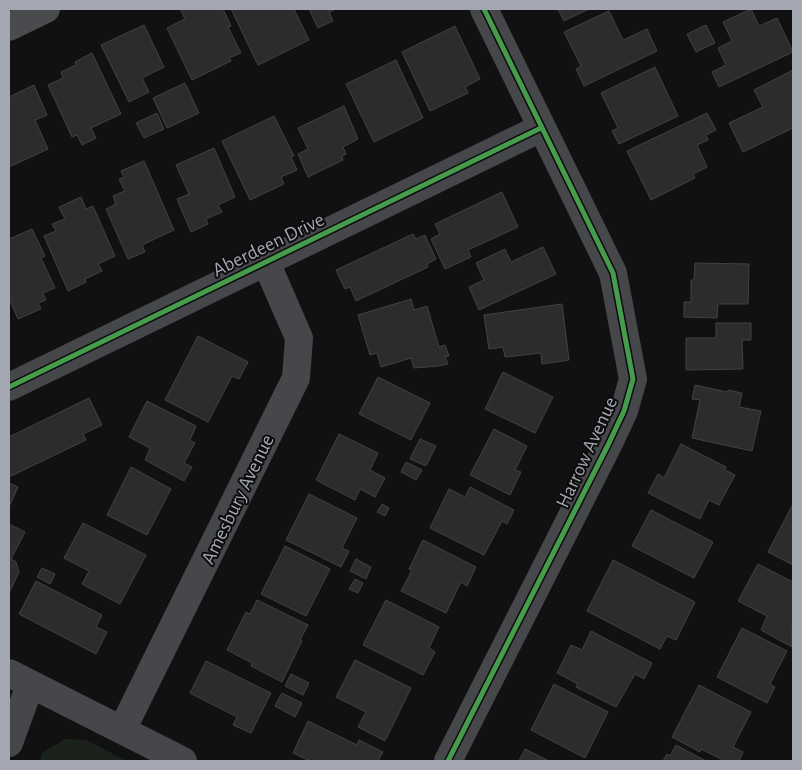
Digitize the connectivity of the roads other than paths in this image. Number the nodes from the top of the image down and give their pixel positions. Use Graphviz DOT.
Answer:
graph roads {
  1 [pos="46,9"];
  2 [pos="484,9"];
  3 [pos="9,27"];
  4 [pos="541,128"];
  5 [pos="266,262"];
  6 [pos="9,387"];
  7 [pos="20,679"];
  8 [pos="122,730"];
  9 [pos="9,743"];
  10 [pos="184,761"];
  11 [pos="448,761"];
  1 -- 3 [label="main road"];
  2 -- 4 [label="street, Harrow Avenue"];
  4 -- 5 [label="street, Aberdeen Drive"];
  4 -- 11 [label="street, Harrow Avenue"];
  5 -- 6 [label="street, Aberdeen Drive"];
  5 -- 8 [label="street, Amesbury Avenue"];
  7 -- 8 [label="street"];
  7 -- 9 [label="street"];
  8 -- 10 [label="street"];
}
